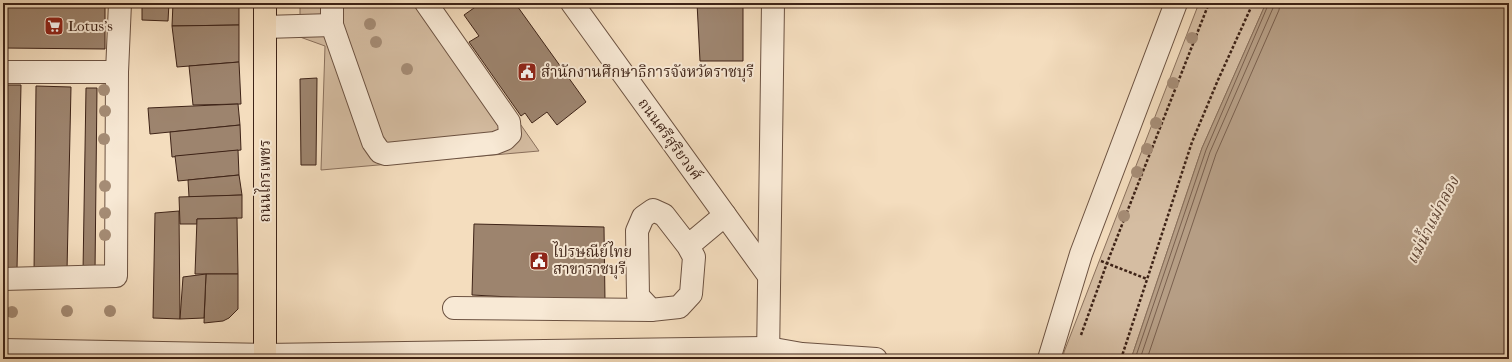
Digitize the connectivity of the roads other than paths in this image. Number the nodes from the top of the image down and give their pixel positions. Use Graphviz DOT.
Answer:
graph roads {
  1 [pos="120,3"];
  2 [pos="265,3"];
  3 [pos="332,3"];
  4 [pos="426,3"];
  5 [pos="572,3"];
  6 [pos="773,3"];
  7 [pos="1176,3"];
  8 [pos="332,25"];
  9 [pos="265,27"];
  10 [pos="3,72"];
  11 [pos="117,72"];
  12 [pos="725,215"];
  13 [pos="688,246"];
  14 [pos="769,276"];
  15 [pos="3,279"];
  16 [pos="454,308"];
  17 [pos="651,310"];
  18 [pos="3,350"];
  19 [pos="768,354"];
  20 [pos="265,357"];
  21 [pos="357,357"];
  22 [pos="876,359"];
  23 [pos="1049,359"];
  1 -- 11 [label="street"];
  2 -- 9 [label="main road, ถนนไกรเพชร"];
  3 -- 8 [label="street"];
  4 -- 8 [label="street"];
  5 -- 12 [label="street, ถนนศรีสุริยวงศ์"];
  6 -- 14 [label="street"];
  7 -- 23 [label="street"];
  8 -- 9 [label="street"];
  9 -- 20 [label="main road, ถนนไกรเพชร"];
  10 -- 11 [label="street"];
  11 -- 15 [label="street"];
  12 -- 13 [label="street"];
  12 -- 14 [label="street, ถนนศรีสุริยวงศ์"];
  13 -- 17 [label="street"];
  13 -- 17 [label="street"];
  14 -- 19 [label="street"];
  16 -- 17 [label="street"];
  18 -- 20 [label="street"];
  19 -- 21 [label="street"];
  19 -- 22 [label="street"];
  20 -- 21 [label="street"];
}
